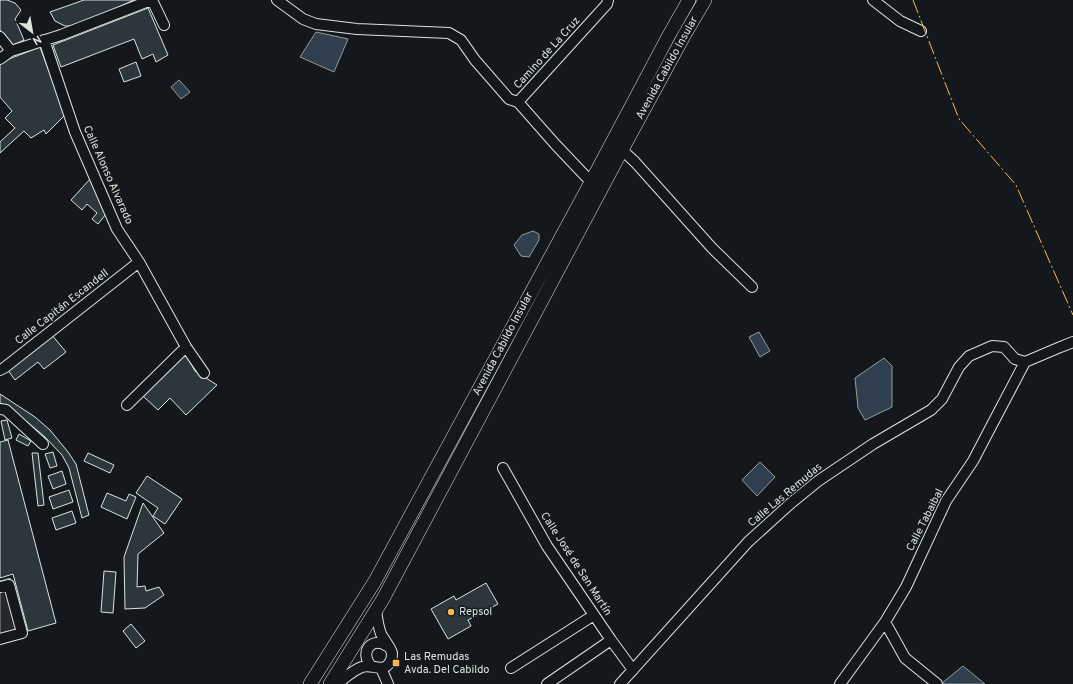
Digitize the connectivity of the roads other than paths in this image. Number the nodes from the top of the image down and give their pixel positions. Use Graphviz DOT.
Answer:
graph roads {
  1 [pos="152,0"];
  2 [pos="277,0"];
  3 [pos="608,0"];
  4 [pos="689,0"];
  5 [pos="705,0"];
  6 [pos="873,0"];
  7 [pos="164,25"];
  8 [pos="921,31"];
  9 [pos="0,37"];
  10 [pos="44,40"];
  11 [pos="11,51"];
  12 [pos="0,59"];
  13 [pos="518,102"];
  14 [pos="622,150"];
  15 [pos="590,182"];
  16 [pos="139,262"];
  17 [pos="752,287"];
  18 [pos="1073,342"];
  19 [pos="186,347"];
  20 [pos="1025,362"];
  21 [pos="2,369"];
  22 [pos="204,374"];
  23 [pos="127,405"];
  24 [pos="0,409"];
  25 [pos="43,444"];
  26 [pos="503,468"];
  27 [pos="0,587"];
  28 [pos="376,610"];
  29 [pos="594,615"];
  30 [pos="885,622"];
  31 [pos="0,639"];
  32 [pos="611,640"];
  33 [pos="387,646"];
  34 [pos="371,666"];
  35 [pos="381,668"];
  36 [pos="511,668"];
  37 [pos="633,670"];
  38 [pos="310,684"];
  39 [pos="330,684"];
  40 [pos="337,684"];
  41 [pos="388,684"];
  42 [pos="547,684"];
  43 [pos="620,684"];
  44 [pos="840,684"];
  45 [pos="937,684"];
  1 -- 7 [label="street"];
  1 -- 10 [label="street"];
  2 -- 13 [label="street"];
  3 -- 13 [label="street, Camino de La Cruz"];
  4 -- 15 [label="main road, Avenida Cabildo Insular"];
  5 -- 14 [label="main road, Avenida Cabildo Insular"];
  6 -- 8 [label="street"];
  9 -- 11 [label="street"];
  10 -- 11 [label="street"];
  10 -- 16 [label="street, Calle Alonso Alvarado"];
  11 -- 12 [label="street"];
  13 -- 15 [label="street"];
  14 -- 17 [label="street"];
  14 -- 28 [label="main road, Avenida Cabildo Insular"];
  15 -- 38 [label="main road, Avenida Cabildo Insular"];
  16 -- 19 [label="street, Calle Alonso Alvarado"];
  16 -- 21 [label="street, Calle Capitán Escandell"];
  18 -- 20 [label="street"];
  19 -- 22 [label="street, Calle Alonso Alvarado"];
  19 -- 23 [label="street"];
  20 -- 30 [label="street, Calle Tabaibal"];
  20 -- 37 [label="street, Calle Las Remudas"];
  24 -- 25 [label="street"];
  26 -- 29 [label="street, Calle José de San Martín"];
  27 -- 31 [label="street"];
  28 -- 33 [label="street"];
  28 -- 39 [label="main road, Avenida Cabildo Insular"];
  29 -- 32 [label="street, Calle José de San Martín"];
  29 -- 36 [label="street"];
  30 -- 44 [label="street, Calle Tabaibal"];
  30 -- 45 [label="street"];
  32 -- 37 [label="street, Calle José de San Martín"];
  32 -- 42 [label="street"];
  33 -- 34 [label="street"];
  33 -- 35 [label="street"];
  34 -- 35 [label="street"];
  34 -- 40 [label="street"];
  35 -- 41 [label="street"];
  37 -- 43 [label="street, Calle Las Remudas"];
}
